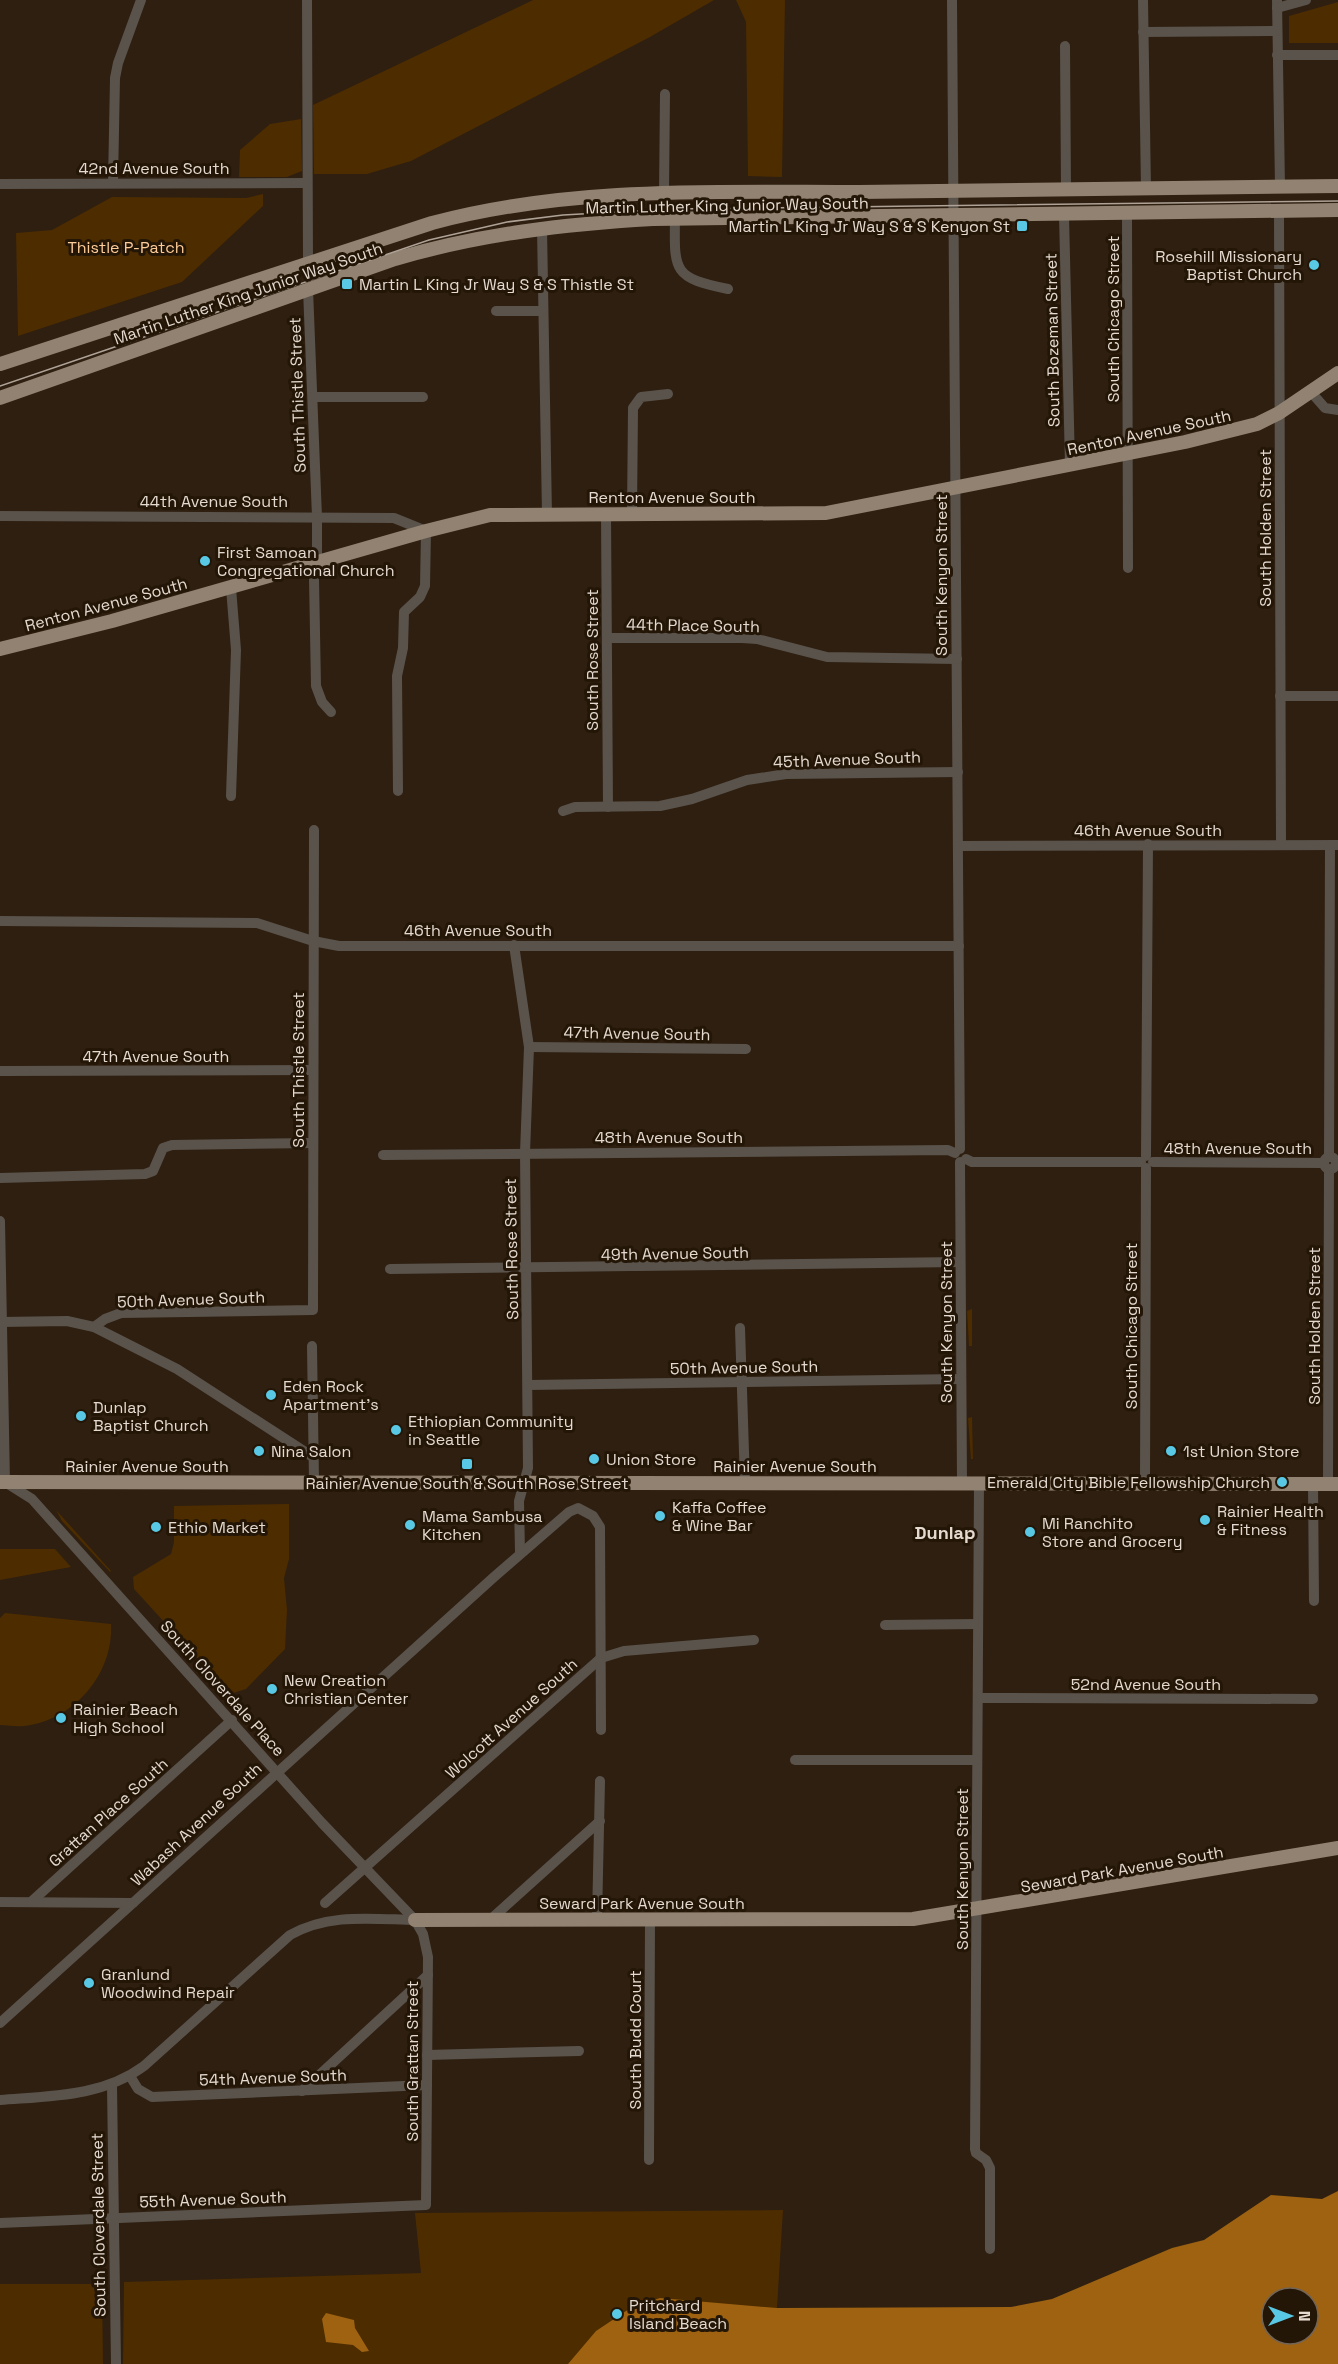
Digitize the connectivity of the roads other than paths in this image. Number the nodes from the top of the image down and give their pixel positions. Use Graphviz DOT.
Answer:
graph roads {
  1 [pos="141,0"];
  2 [pos="307,0"];
  3 [pos="952,0"];
  4 [pos="1143,0"];
  5 [pos="1306,0"];
  6 [pos="1277,4"];
  7 [pos="1277,31"];
  8 [pos="1143,32"];
  9 [pos="1065,46"];
  10 [pos="1277,55"];
  11 [pos="1338,55"];
  12 [pos="665,94"];
  13 [pos="113,183"];
  14 [pos="307,183"];
  15 [pos="0,184"];
  16 [pos="1338,186"];
  17 [pos="1280,187"];
  18 [pos="1146,189"];
  19 [pos="953,191"];
  20 [pos="1066,191"];
  21 [pos="664,193"];
  22 [pos="1338,210"];
  23 [pos="1279,212"];
  24 [pos="1064,215"];
  25 [pos="1127,215"];
  26 [pos="953,217"];
  27 [pos="675,219"];
  28 [pos="542,228"];
  29 [pos="308,263"];
  30 [pos="308,289"];
  31 [pos="728,289"];
  32 [pos="496,311"];
  33 [pos="542,311"];
  34 [pos="0,364"];
  35 [pos="1338,373"];
  36 [pos="1311,392"];
  37 [pos="668,394"];
  38 [pos="313,397"];
  39 [pos="423,397"];
  40 [pos="0,398"];
  41 [pos="1338,410"];
  42 [pos="1279,413"];
  43 [pos="1128,453"];
  44 [pos="1070,465"];
  45 [pos="956,488"];
  46 [pos="547,514"];
  47 [pos="606,514"];
  48 [pos="632,514"];
  49 [pos="0,516"];
  50 [pos="317,517"];
  51 [pos="426,531"];
  52 [pos="317,562"];
  53 [pos="1128,568"];
  54 [pos="231,588"];
  55 [pos="607,638"];
  56 [pos="0,649"];
  57 [pos="957,659"];
  58 [pos="1280,696"];
  59 [pos="1338,696"];
  60 [pos="331,711"];
  61 [pos="958,772"];
  62 [pos="398,791"];
  63 [pos="231,796"];
  64 [pos="608,807"];
  65 [pos="563,811"];
  66 [pos="314,830"];
  67 [pos="1148,844"];
  68 [pos="1281,845"];
  69 [pos="1334,845"];
  70 [pos="958,846"];
  71 [pos="0,921"];
  72 [pos="313,941"];
  73 [pos="514,945"];
  74 [pos="959,946"];
  75 [pos="529,1047"];
  76 [pos="746,1049"];
  77 [pos="313,1070"];
  78 [pos="0,1071"];
  79 [pos="313,1143"];
  80 [pos="525,1153"];
  81 [pos="384,1155"];
  82 [pos="960,1156"];
  83 [pos="1147,1162"];
  84 [pos="1331,1163"];
  85 [pos="0,1178"];
  86 [pos="0,1221"];
  87 [pos="960,1262"];
  88 [pos="390,1269"];
  89 [pos="527,1269"];
  90 [pos="313,1311"];
  91 [pos="1,1322"];
  92 [pos="94,1326"];
  93 [pos="740,1328"];
  94 [pos="312,1346"];
  95 [pos="961,1379"];
  96 [pos="742,1382"];
  97 [pos="528,1385"];
  98 [pos="313,1456"];
  99 [pos="2,1482"];
  100 [pos="314,1482"];
  101 [pos="524,1482"];
  102 [pos="962,1482"];
  103 [pos="745,1483"];
  104 [pos="979,1483"];
  105 [pos="1145,1484"];
  106 [pos="1313,1484"];
  107 [pos="1333,1484"];
  108 [pos="520,1554"];
  109 [pos="1314,1601"];
  110 [pos="978,1624"];
  111 [pos="885,1625"];
  112 [pos="754,1640"];
  113 [pos="601,1658"];
  114 [pos="978,1698"];
  115 [pos="1313,1700"];
  116 [pos="232,1720"];
  117 [pos="601,1730"];
  118 [pos="795,1760"];
  119 [pos="977,1760"];
  120 [pos="277,1770"];
  121 [pos="600,1781"];
  122 [pos="600,1821"];
  123 [pos="1338,1848"];
  124 [pos="365,1868"];
  125 [pos="0,1902"];
  126 [pos="31,1902"];
  127 [pos="132,1903"];
  128 [pos="325,1903"];
  129 [pos="977,1911"];
  130 [pos="597,1919"];
  131 [pos="415,1920"];
  132 [pos="490,1920"];
  133 [pos="650,1920"];
  134 [pos="428,1975"];
  135 [pos="0,2023"];
  136 [pos="579,2051"];
  137 [pos="427,2055"];
  138 [pos="130,2076"];
  139 [pos="112,2085"];
  140 [pos="427,2085"];
  141 [pos="302,2091"];
  142 [pos="0,2100"];
  143 [pos="649,2160"];
  144 [pos="426,2205"];
  145 [pos="113,2218"];
  146 [pos="0,2223"];
  147 [pos="990,2249"];
  148 [pos="116,2364"];
  1 -- 13 [label="street"];
  2 -- 14 [label="street"];
  3 -- 19 [label="street, South Kenyon Street"];
  4 -- 8 [label="street"];
  5 -- 6 [label="street"];
  6 -- 7 [label="street"];
  7 -- 8 [label="street"];
  7 -- 10 [label="street"];
  8 -- 18 [label="street"];
  9 -- 20 [label="street"];
  10 -- 11 [label="street"];
  10 -- 17 [label="street"];
  12 -- 21 [label="street"];
  13 -- 14 [label="street, 42nd Avenue South"];
  13 -- 15 [label="street, 42nd Avenue South"];
  14 -- 29 [label="street"];
  16 -- 17 [label="main road, Martin Luther King Junior Way South"];
  17 -- 18 [label="main road, Martin Luther King Junior Way South"];
  18 -- 20 [label="main road, Martin Luther King Junior Way South"];
  19 -- 20 [label="main road, Martin Luther King Junior Way South"];
  19 -- 21 [label="main road, Martin Luther King Junior Way South"];
  19 -- 26 [label="street, South Kenyon Street"];
  21 -- 29 [label="main road, Martin Luther King Junior Way South"];
  22 -- 23 [label="main road, Martin Luther King Junior Way South"];
  23 -- 25 [label="main road, Martin Luther King Junior Way South"];
  23 -- 42 [label="street, South Holden Street"];
  24 -- 25 [label="main road, Martin Luther King Junior Way South"];
  24 -- 26 [label="main road, Martin Luther King Junior Way South"];
  24 -- 44 [label="street, South Bozeman Street"];
  25 -- 43 [label="street, South Chicago Street"];
  26 -- 27 [label="main road, Martin Luther King Junior Way South"];
  26 -- 45 [label="street, South Kenyon Street"];
  27 -- 28 [label="main road, Martin Luther King Junior Way South"];
  27 -- 31 [label="street"];
  28 -- 30 [label="main road, Martin Luther King Junior Way South"];
  28 -- 33 [label="street"];
  29 -- 34 [label="main road, Martin Luther King Junior Way South"];
  30 -- 38 [label="street, South Thistle Street"];
  30 -- 40 [label="main road, Martin Luther King Junior Way South"];
  32 -- 33 [label="street"];
  33 -- 46 [label="street"];
  35 -- 36 [label="main road, Renton Avenue South"];
  36 -- 41 [label="street"];
  36 -- 42 [label="main road, Renton Avenue South"];
  37 -- 48 [label="street"];
  38 -- 39 [label="street"];
  38 -- 50 [label="street, South Thistle Street"];
  42 -- 43 [label="main road, Renton Avenue South"];
  42 -- 58 [label="street, South Holden Street"];
  43 -- 44 [label="main road, Renton Avenue South"];
  43 -- 53 [label="street, South Chicago Street"];
  44 -- 45 [label="main road, Renton Avenue South"];
  45 -- 48 [label="main road, Renton Avenue South"];
  45 -- 57 [label="street, South Kenyon Street"];
  46 -- 47 [label="main road, Renton Avenue South"];
  46 -- 51 [label="main road, Renton Avenue South"];
  47 -- 48 [label="main road, Renton Avenue South"];
  47 -- 55 [label="street, South Rose Street"];
  49 -- 50 [label="street, 44th Avenue South"];
  50 -- 51 [label="street, 44th Avenue South"];
  50 -- 52 [label="street, South Thistle Street"];
  51 -- 52 [label="main road, Renton Avenue South"];
  51 -- 62 [label="street"];
  52 -- 54 [label="main road, Renton Avenue South"];
  52 -- 60 [label="street, South Thistle Street"];
  54 -- 56 [label="main road, Renton Avenue South"];
  54 -- 63 [label="street"];
  55 -- 57 [label="street, 44th Place South"];
  55 -- 64 [label="street, South Rose Street"];
  57 -- 61 [label="street, South Kenyon Street"];
  58 -- 59 [label="street"];
  58 -- 68 [label="street, South Holden Street"];
  61 -- 64 [label="street, 45th Avenue South"];
  61 -- 70 [label="street, South Kenyon Street"];
  64 -- 65 [label="street, 45th Avenue South"];
  66 -- 72 [label="street, South Thistle Street"];
  67 -- 68 [label="street, 46th Avenue South"];
  67 -- 70 [label="street, 46th Avenue South"];
  67 -- 83 [label="street, South Chicago Street"];
  68 -- 69 [label="street, 46th Avenue South"];
  69 -- 84 [label="street, South Holden Street"];
  70 -- 74 [label="street, South Kenyon Street"];
  71 -- 72 [label="street, 46th Avenue South"];
  72 -- 73 [label="street, 46th Avenue South"];
  72 -- 77 [label="street, South Thistle Street"];
  73 -- 74 [label="street, 46th Avenue South"];
  73 -- 75 [label="street, South Rose Street"];
  74 -- 82 [label="street, South Kenyon Street"];
  75 -- 76 [label="street, 47th Avenue South"];
  75 -- 80 [label="street, South Rose Street"];
  77 -- 78 [label="street, 47th Avenue South"];
  77 -- 79 [label="street, South Thistle Street"];
  79 -- 85 [label="street"];
  79 -- 90 [label="street, South Thistle Street"];
  80 -- 81 [label="street, 48th Avenue South"];
  80 -- 82 [label="street, 48th Avenue South"];
  80 -- 89 [label="street, South Rose Street"];
  82 -- 83 [label="street, 48th Avenue South"];
  82 -- 87 [label="street, South Kenyon Street"];
  83 -- 84 [label="street, 48th Avenue South"];
  83 -- 105 [label="street, South Chicago Street"];
  84 -- 107 [label="street, South Holden Street"];
  86 -- 91 [label="street"];
  87 -- 89 [label="street, 49th Avenue South"];
  87 -- 95 [label="street, South Kenyon Street"];
  88 -- 89 [label="street, 49th Avenue South"];
  89 -- 97 [label="street, South Rose Street"];
  90 -- 92 [label="street, 50th Avenue South"];
  91 -- 92 [label="street"];
  91 -- 99 [label="street"];
  92 -- 98 [label="street"];
  93 -- 96 [label="street"];
  94 -- 98 [label="street"];
  95 -- 96 [label="street, 50th Avenue South"];
  95 -- 102 [label="street, South Kenyon Street"];
  96 -- 97 [label="street, 50th Avenue South"];
  96 -- 103 [label="street"];
  97 -- 101 [label="street, South Rose Street"];
  98 -- 100 [label="street"];
  99 -- 100 [label="main road, Rainier Avenue South"];
  99 -- 116 [label="street, South Cloverdale Place"];
  100 -- 101 [label="main road, Rainier Avenue South"];
  101 -- 103 [label="main road, Rainier Avenue South"];
  101 -- 108 [label="street, South Rose Street"];
  102 -- 103 [label="main road, Rainier Avenue South"];
  102 -- 104 [label="main road, Rainier Avenue South"];
  104 -- 105 [label="main road, Rainier Avenue South"];
  104 -- 110 [label="street, South Kenyon Street"];
  105 -- 106 [label="main road, Rainier Avenue South"];
  106 -- 107 [label="main road, Rainier Avenue South"];
  106 -- 109 [label="street"];
  108 -- 113 [label="street, Wabash Avenue South"];
  108 -- 120 [label="street, Wabash Avenue South"];
  110 -- 111 [label="street"];
  110 -- 114 [label="street, South Kenyon Street"];
  112 -- 113 [label="street, Wolcott Avenue South"];
  113 -- 117 [label="street"];
  113 -- 124 [label="street, Wolcott Avenue South"];
  114 -- 115 [label="street, 52nd Avenue South"];
  114 -- 119 [label="street, South Kenyon Street"];
  116 -- 120 [label="street, South Cloverdale Place"];
  116 -- 126 [label="street, Grattan Place South"];
  118 -- 119 [label="street"];
  119 -- 129 [label="street, South Kenyon Street"];
  120 -- 124 [label="street, South Cloverdale Place"];
  120 -- 127 [label="street, Wabash Avenue South"];
  121 -- 122 [label="street"];
  122 -- 130 [label="street"];
  122 -- 132 [label="street"];
  123 -- 129 [label="main road, Seward Park Avenue South"];
  124 -- 128 [label="street, Wolcott Avenue South"];
  124 -- 131 [label="street, South Cloverdale Place"];
  125 -- 126 [label="street"];
  126 -- 127 [label="street"];
  127 -- 135 [label="street, Wabash Avenue South"];
  129 -- 133 [label="main road, Seward Park Avenue South"];
  129 -- 147 [label="street, South Kenyon Street"];
  130 -- 132 [label="main road, Seward Park Avenue South"];
  130 -- 133 [label="main road, Seward Park Avenue South"];
  131 -- 132 [label="main road, Seward Park Avenue South"];
  131 -- 134 [label="street, South Grattan Street"];
  131 -- 138 [label="street, Seward Park Avenue South"];
  133 -- 143 [label="street, South Budd Court"];
  134 -- 137 [label="street, South Grattan Street"];
  134 -- 141 [label="street"];
  136 -- 137 [label="street"];
  137 -- 140 [label="street, South Grattan Street"];
  138 -- 139 [label="street, Seward Park Avenue South"];
  138 -- 141 [label="street, 54th Avenue South"];
  139 -- 142 [label="street, Seward Park Avenue South"];
  139 -- 145 [label="street, South Cloverdale Street"];
  140 -- 141 [label="street, 54th Avenue South"];
  140 -- 144 [label="street, South Grattan Street"];
  144 -- 145 [label="street, 55th Avenue South"];
  145 -- 146 [label="street, 55th Avenue South"];
  145 -- 148 [label="street, South Cloverdale Street"];
}
